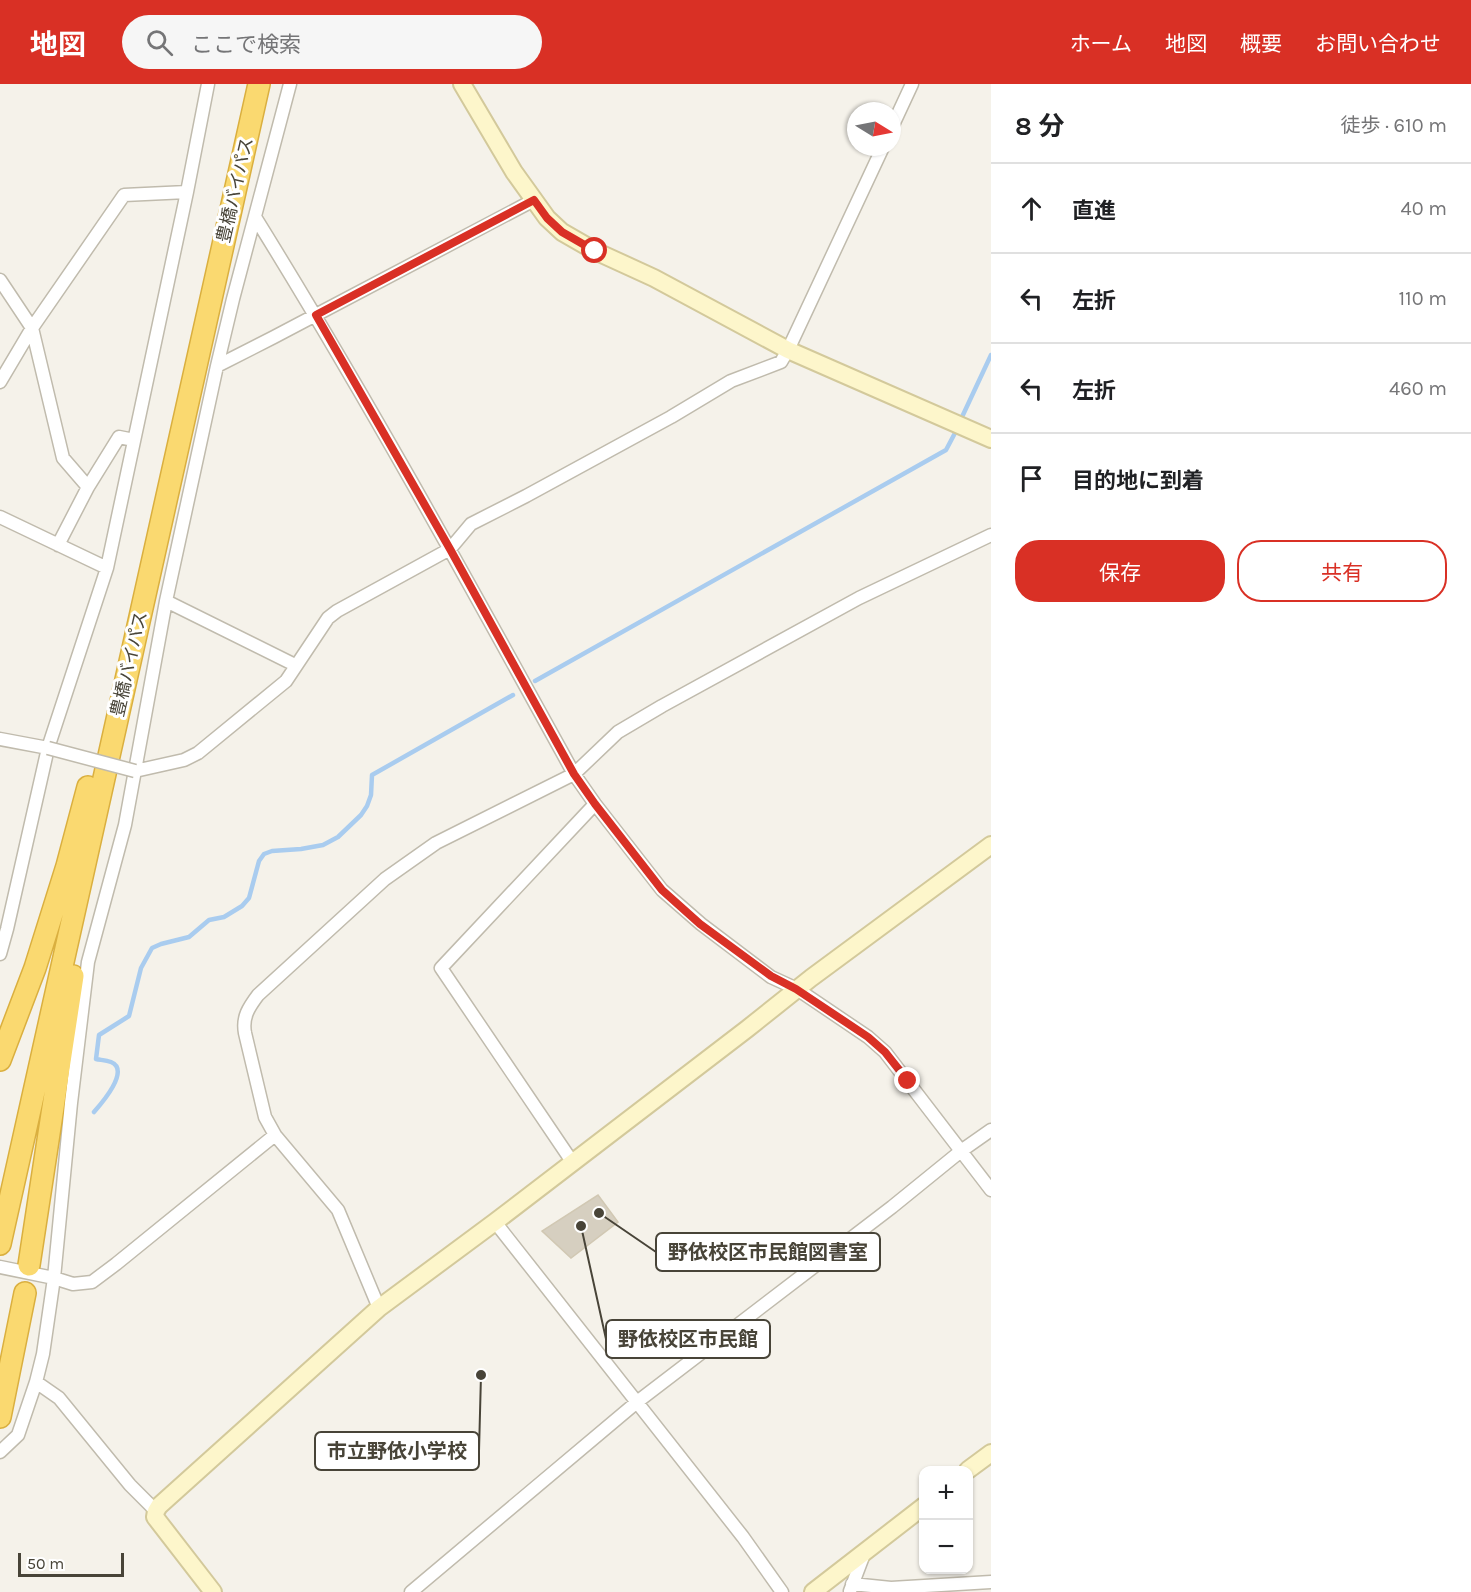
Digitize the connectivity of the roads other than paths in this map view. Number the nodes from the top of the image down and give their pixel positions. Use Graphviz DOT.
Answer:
graph roads {
  1 [pos="208,84"];
  2 [pos="259,84"];
  3 [pos="290,84"];
  4 [pos="462,84"];
  5 [pos="912,84"];
  6 [pos="901,108"];
  7 [pos="879,156"];
  8 [pos="187,192"];
  9 [pos="534,200"];
  10 [pos="255,217"];
  11 [pos="0,279"];
  12 [pos="316,315"];
  13 [pos="32,328"];
  14 [pos="788,350"];
  15 [pos="217,366"];
  16 [pos="0,382"];
  17 [pos="991,438"];
  18 [pos="134,440"];
  19 [pos="88,487"];
  20 [pos="0,517"];
  21 [pos="991,535"];
  22 [pos="58,545"];
  23 [pos="450,549"];
  24 [pos="107,568"];
  25 [pos="166,601"];
  26 [pos="296,665"];
  27 [pos="116,720"];
  28 [pos="0,740"];
  29 [pos="48,748"];
  30 [pos="135,771"];
  31 [pos="574,774"];
  32 [pos="595,804"];
  33 [pos="93,827"];
  34 [pos="991,845"];
  35 [pos="4,929"];
  36 [pos="0,954"];
  37 [pos="796,989"];
  38 [pos="0,1060"];
  39 [pos="991,1130"];
  40 [pos="275,1135"];
  41 [pos="961,1151"];
  42 [pos="573,1162"];
  43 [pos="991,1190"];
  44 [pos="495,1222"];
  45 [pos="0,1244"];
  46 [pos="14,1267"];
  47 [pos="54,1278"];
  48 [pos="25,1293"];
  49 [pos="379,1308"];
  50 [pos="36,1382"];
  51 [pos="637,1402"];
  52 [pos="0,1417"];
  53 [pos="0,1452"];
  54 [pos="991,1453"];
  55 [pos="973,1467"];
  56 [pos="919,1510"];
  57 [pos="156,1511"];
  58 [pos="865,1552"];
  59 [pos="991,1582"];
  60 [pos="851,1588"];
  61 [pos="213,1592"];
  62 [pos="411,1592"];
  63 [pos="782,1592"];
  64 [pos="813,1592"];
  1 -- 8 [label="street"];
  2 -- 27 [label="highway, 豊橋バイパス"];
  3 -- 10 [label="street"];
  4 -- 9 [label="street"];
  5 -- 6 [label="street"];
  7 -- 14 [label="street"];
  8 -- 13 [label="street"];
  8 -- 18 [label="street"];
  9 -- 12 [label="street"];
  9 -- 14 [label="street"];
  10 -- 12 [label="street"];
  10 -- 15 [label="street"];
  11 -- 13 [label="street"];
  12 -- 15 [label="street"];
  12 -- 23 [label="street"];
  13 -- 16 [label="street"];
  13 -- 19 [label="street"];
  14 -- 17 [label="street"];
  14 -- 23 [label="street"];
  15 -- 25 [label="street"];
  18 -- 19 [label="street"];
  18 -- 24 [label="street"];
  19 -- 22 [label="street"];
  20 -- 22 [label="street"];
  21 -- 31 [label="street"];
  22 -- 24 [label="street"];
  23 -- 26 [label="street"];
  23 -- 31 [label="street"];
  24 -- 29 [label="street"];
  25 -- 26 [label="street"];
  25 -- 30 [label="street"];
  26 -- 30 [label="street"];
  27 -- 33 [label="highway, 豊橋バイパス"];
  27 -- 38 [label="highway"];
  28 -- 29 [label="street"];
  29 -- 30 [label="street, bridge"];
  29 -- 35 [label="street"];
  30 -- 47 [label="street"];
  31 -- 32 [label="street"];
  31 -- 40 [label="street"];
  32 -- 37 [label="street"];
  32 -- 42 [label="street"];
  33 -- 45 [label="highway, 豊橋バイパス"];
  33 -- 46 [label="highway"];
  34 -- 37 [label="street"];
  35 -- 36 [label="street"];
  37 -- 41 [label="street"];
  37 -- 42 [label="street"];
  39 -- 41 [label="street"];
  40 -- 47 [label="street"];
  40 -- 49 [label="street"];
  41 -- 43 [label="street"];
  41 -- 51 [label="street"];
  42 -- 44 [label="street"];
  44 -- 49 [label="street"];
  44 -- 51 [label="street"];
  46 -- 47 [label="street"];
  47 -- 50 [label="street"];
  48 -- 52 [label="highway"];
  49 -- 57 [label="street"];
  50 -- 53 [label="street"];
  50 -- 57 [label="street"];
  51 -- 62 [label="street"];
  51 -- 63 [label="street"];
  54 -- 55 [label="street"];
  56 -- 58 [label="street"];
  57 -- 61 [label="street"];
  58 -- 60 [label="street"];
  58 -- 64 [label="street"];
  59 -- 60 [label="street"];
}
